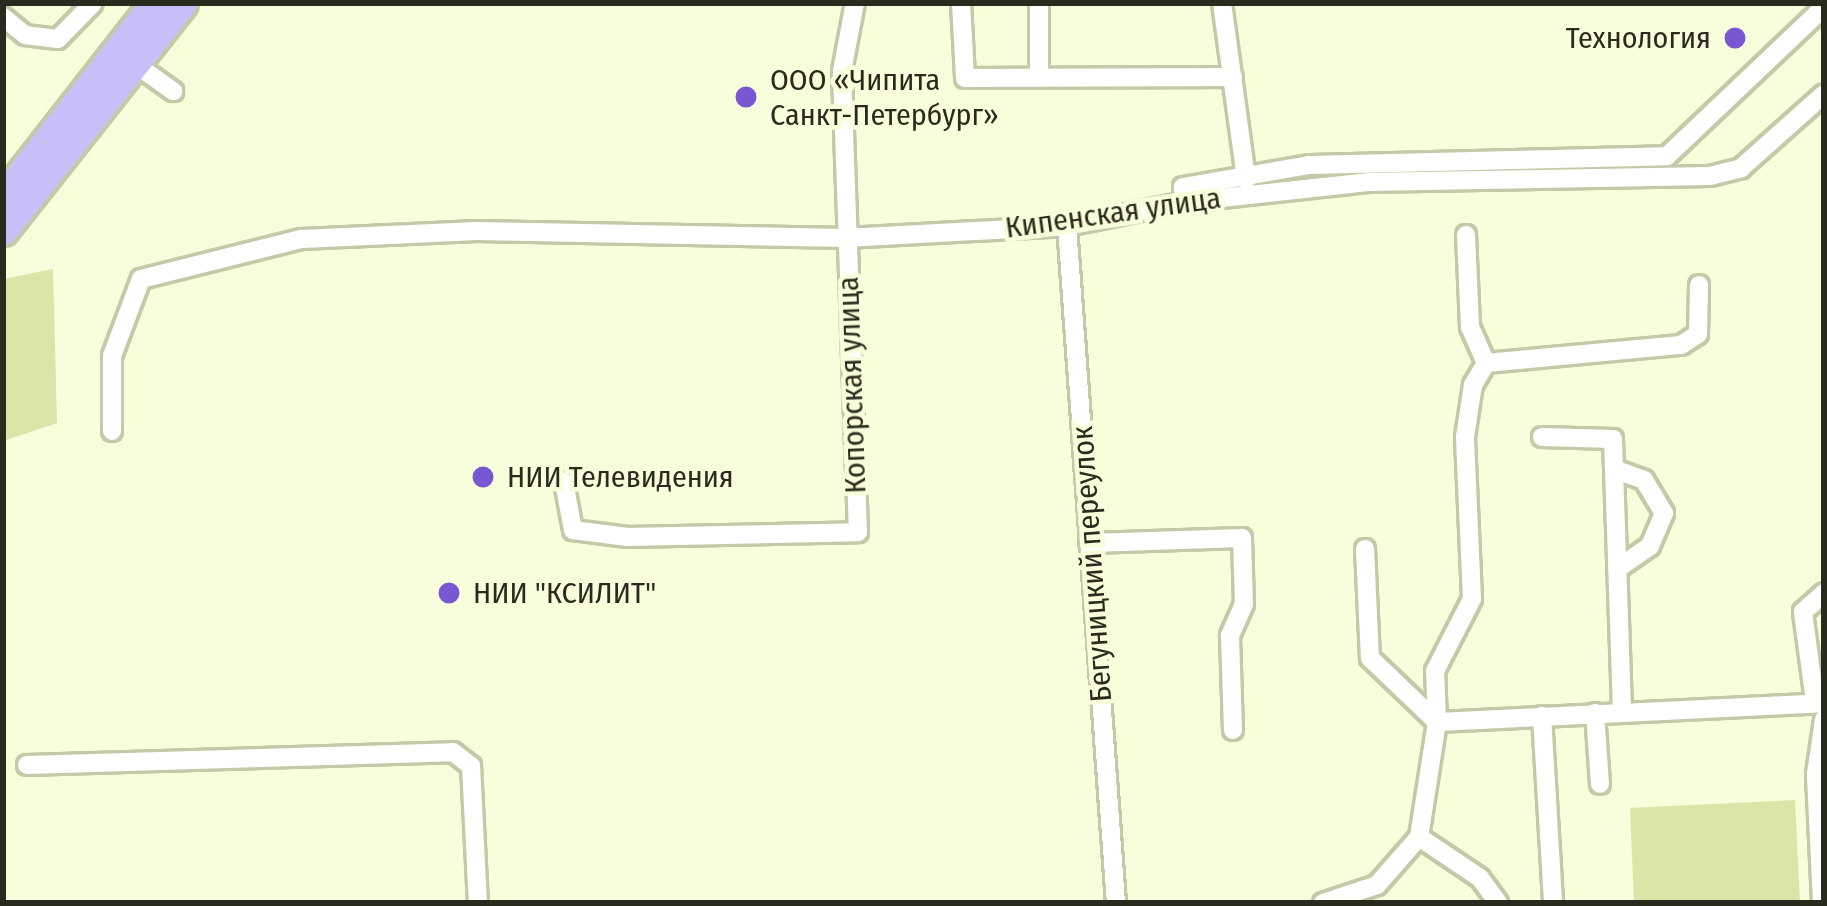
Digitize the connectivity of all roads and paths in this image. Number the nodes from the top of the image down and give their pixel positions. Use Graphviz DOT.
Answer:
graph roads {
  1 [pos="93,3"];
  2 [pos="154,3"];
  3 [pos="183,3"];
  4 [pos="855,3"];
  5 [pos="961,3"];
  6 [pos="1039,3"];
  7 [pos="1222,3"];
  8 [pos="1824,7"];
  9 [pos="3,17"];
  10 [pos="135,64"];
  11 [pos="1233,77"];
  12 [pos="1039,78"];
  13 [pos="173,91"];
  14 [pos="1824,94"];
  15 [pos="1246,179"];
  16 [pos="3,196"];
  17 [pos="1184,202"];
  18 [pos="1067,226"];
  19 [pos="3,231"];
  20 [pos="1466,236"];
  21 [pos="846,238"];
  22 [pos="1699,284"];
  23 [pos="1486,363"];
  24 [pos="112,431"];
  25 [pos="1542,437"];
  26 [pos="1614,469"];
  27 [pos="564,482"];
  28 [pos="1090,543"];
  29 [pos="1365,549"];
  30 [pos="1617,569"];
  31 [pos="1824,593"];
  32 [pos="1821,708"];
  33 [pos="1622,711"];
  34 [pos="1595,713"];
  35 [pos="1538,716"];
  36 [pos="1437,722"];
  37 [pos="1233,730"];
  38 [pos="27,764"];
  39 [pos="1600,784"];
  40 [pos="1419,837"];
  41 [pos="478,903"];
  42 [pos="1116,903"];
  43 [pos="1323,903"];
  44 [pos="1498,903"];
  45 [pos="1553,903"];
  46 [pos="1822,903"];
  1 -- 9 [label="street"];
  2 -- 16 [label="highway"];
  3 -- 10 [label="highway"];
  4 -- 21 [label="street, Копорская улица"];
  5 -- 12 [label="street"];
  6 -- 12 [label="street"];
  7 -- 11 [label="street"];
  8 -- 15 [label="street"];
  10 -- 13 [label="street"];
  10 -- 19 [label="highway"];
  11 -- 12 [label="street"];
  11 -- 15 [label="street"];
  14 -- 17 [label="street, Кипенская улица"];
  15 -- 17 [label="street"];
  17 -- 18 [label="street, Кипенская улица"];
  18 -- 21 [label="street, Кипенская улица"];
  18 -- 28 [label="street, Бегуницкий переулок"];
  20 -- 23 [label="street"];
  21 -- 24 [label="street, Кипенская улица"];
  21 -- 27 [label="street, Копорская улица"];
  22 -- 23 [label="street"];
  23 -- 36 [label="street"];
  25 -- 26 [label="street"];
  26 -- 30 [label="street"];
  26 -- 30 [label="street"];
  28 -- 37 [label="street"];
  28 -- 42 [label="street, Бегуницкий переулок"];
  29 -- 36 [label="street"];
  30 -- 33 [label="street"];
  31 -- 32 [label="street"];
  32 -- 33 [label="street"];
  32 -- 46 [label="street"];
  33 -- 34 [label="street"];
  34 -- 35 [label="street"];
  34 -- 39 [label="street"];
  35 -- 36 [label="street"];
  35 -- 45 [label="street"];
  36 -- 40 [label="street"];
  38 -- 41 [label="street"];
  40 -- 43 [label="street"];
  40 -- 44 [label="street"];
}
